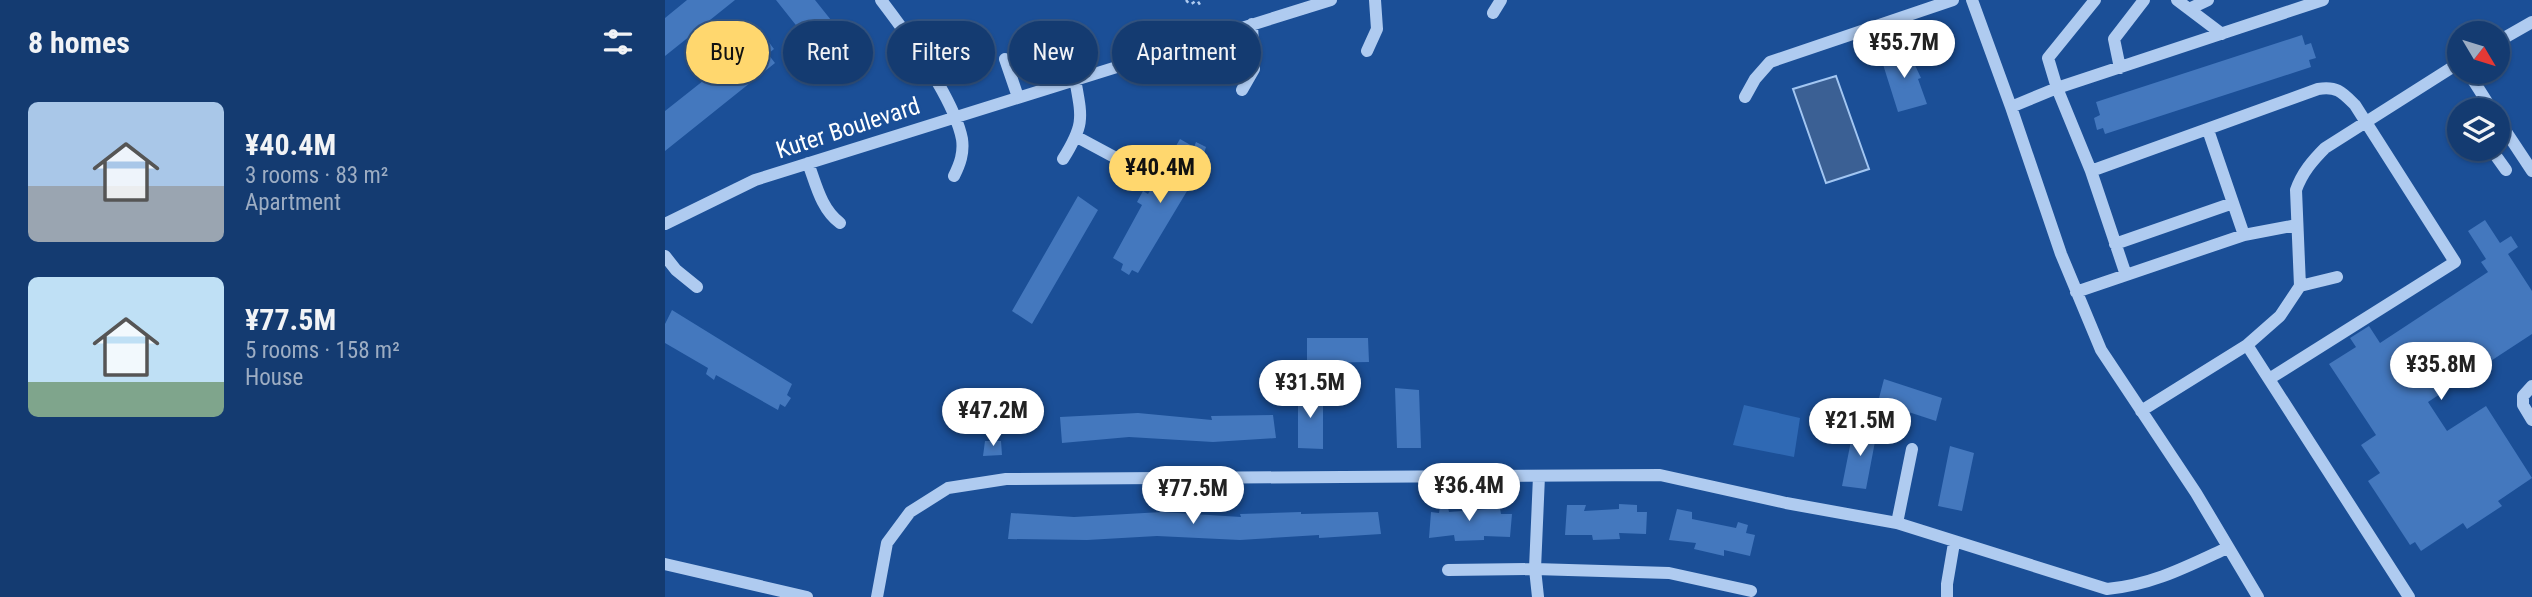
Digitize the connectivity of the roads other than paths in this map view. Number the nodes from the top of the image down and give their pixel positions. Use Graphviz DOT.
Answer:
graph roads {
  1 [pos="881,0"];
  2 [pos="1331,0"];
  3 [pos="1375,0"];
  4 [pos="1501,0"];
  5 [pos="1952,0"];
  6 [pos="1972,0"];
  7 [pos="2095,0"];
  8 [pos="2144,0"];
  9 [pos="2177,0"];
  10 [pos="2208,0"];
  11 [pos="2323,0"];
  12 [pos="2189,9"];
  13 [pos="1493,13"];
  14 [pos="1261,21"];
  15 [pos="2532,22"];
  16 [pos="2222,34"];
  17 [pos="2510,35"];
  18 [pos="1367,51"];
  19 [pos="1005,58"];
  20 [pos="2120,68"];
  21 [pos="2447,71"];
  22 [pos="1059,84"];
  23 [pos="1076,84"];
  24 [pos="1245,84"];
  25 [pos="2057,88"];
  26 [pos="1242,90"];
  27 [pos="1018,97"];
  28 [pos="1745,97"];
  29 [pos="2011,107"];
  30 [pos="955,116"];
  31 [pos="2366,122"];
  32 [pos="2208,130"];
  33 [pos="1077,137"];
  34 [pos="2510,138"];
  35 [pos="1063,159"];
  36 [pos="2500,161"];
  37 [pos="808,163"];
  38 [pos="1131,166"];
  39 [pos="2506,170"];
  40 [pos="2091,171"];
  41 [pos="2532,171"];
  42 [pos="954,176"];
  43 [pos="2233,203"];
  44 [pos="840,223"];
  45 [pos="665,224"];
  46 [pos="2297,225"];
  47 [pos="2244,235"];
  48 [pos="2115,244"];
  49 [pos="665,256"];
  50 [pos="670,274"];
  51 [pos="2126,275"];
  52 [pos="2337,277"];
  53 [pos="2300,286"];
  54 [pos="697,287"];
  55 [pos="2076,292"];
  56 [pos="2247,345"];
  57 [pos="2269,379"];
  58 [pos="2532,386"];
  59 [pos="2141,411"];
  60 [pos="2532,420"];
  61 [pos="1912,449"];
  62 [pos="1539,476"];
  63 [pos="1897,523"];
  64 [pos="1954,543"];
  65 [pos="2227,548"];
  66 [pos="665,564"];
  67 [pos="1535,569"];
  68 [pos="1448,570"];
  69 [pos="1751,591"];
  70 [pos="807,597"];
  71 [pos="877,597"];
  72 [pos="1538,597"];
  73 [pos="1947,597"];
  74 [pos="2258,597"];
  75 [pos="2409,597"];
  1 -- 30 [label="street"];
  2 -- 14 [label="street, Kuter Boulevard"];
  3 -- 18 [label="street"];
  4 -- 13 [label="street"];
  5 -- 28 [label="street"];
  6 -- 29 [label="street"];
  7 -- 25 [label="street"];
  8 -- 20 [label="street"];
  9 -- 12 [label="street"];
  10 -- 12 [label="street"];
  11 -- 16 [label="street"];
  12 -- 16 [label="street"];
  15 -- 17 [label="street"];
  16 -- 20 [label="street"];
  19 -- 27 [label="street"];
  20 -- 25 [label="street"];
  21 -- 31 [label="street"];
  22 -- 27 [label="street, Kuter Boulevard"];
  23 -- 33 [label="street"];
  24 -- 26 [label="street"];
  25 -- 29 [label="street"];
  25 -- 40 [label="street"];
  27 -- 30 [label="street, Kuter Boulevard"];
  29 -- 55 [label="street"];
  30 -- 37 [label="street, Kuter Boulevard"];
  30 -- 42 [label="street"];
  31 -- 32 [label="street"];
  31 -- 46 [label="street"];
  31 -- 57 [label="street"];
  32 -- 40 [label="street"];
  32 -- 43 [label="street"];
  33 -- 35 [label="street"];
  33 -- 38 [label="street"];
  34 -- 41 [label="street"];
  36 -- 39 [label="street"];
  37 -- 44 [label="street"];
  37 -- 45 [label="street, Kuter Boulevard"];
  40 -- 48 [label="street"];
  43 -- 47 [label="street"];
  43 -- 48 [label="street"];
  46 -- 47 [label="street"];
  46 -- 53 [label="street"];
  47 -- 51 [label="street"];
  48 -- 51 [label="street"];
  49 -- 50 [label="street"];
  50 -- 54 [label="street"];
  51 -- 55 [label="street"];
  52 -- 53 [label="street"];
  53 -- 56 [label="street"];
  55 -- 59 [label="street"];
  56 -- 57 [label="street"];
  56 -- 59 [label="street"];
  57 -- 75 [label="street"];
  58 -- 60 [label="street"];
  59 -- 65 [label="street"];
  61 -- 63 [label="street"];
  62 -- 63 [label="street"];
  62 -- 67 [label="street"];
  62 -- 71 [label="street"];
  63 -- 64 [label="street"];
  64 -- 65 [label="street"];
  64 -- 73 [label="street"];
  65 -- 74 [label="street"];
  66 -- 70 [label="street"];
  67 -- 68 [label="street"];
  67 -- 69 [label="street"];
  67 -- 72 [label="street"];
}
